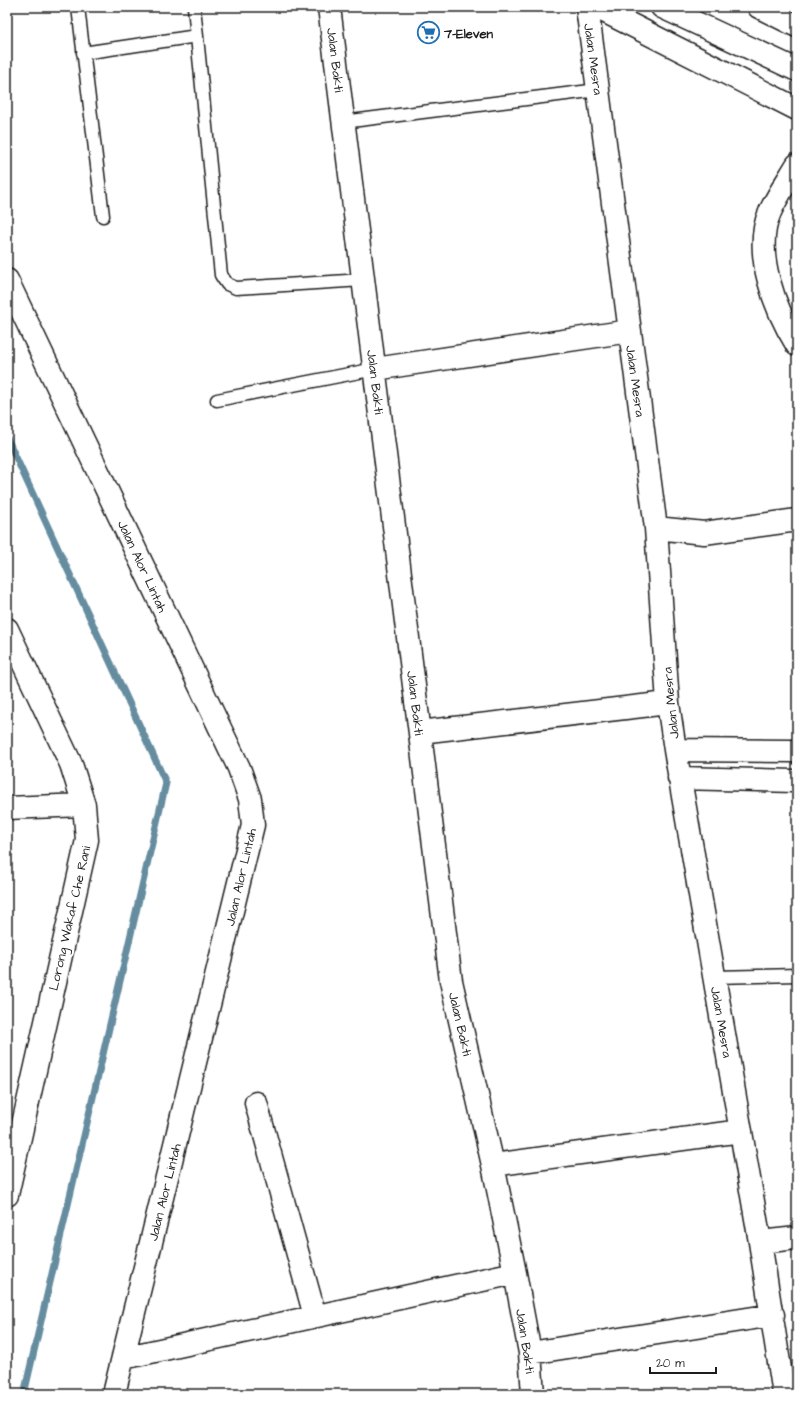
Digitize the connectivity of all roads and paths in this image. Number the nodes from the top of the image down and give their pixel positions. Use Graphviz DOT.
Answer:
graph roads {
  1 [pos="78,7"];
  2 [pos="194,7"];
  3 [pos="329,7"];
  4 [pos="587,7"];
  5 [pos="596,7"];
  6 [pos="662,7"];
  7 [pos="759,7"];
  8 [pos="797,26"];
  9 [pos="197,36"];
  10 [pos="83,53"];
  11 [pos="797,70"];
  12 [pos="598,90"];
  13 [pos="797,108"];
  14 [pos="343,122"];
  15 [pos="797,165"];
  16 [pos="103,216"];
  17 [pos="7,280"];
  18 [pos="364,280"];
  19 [pos="630,331"];
  20 [pos="797,345"];
  21 [pos="374,369"];
  22 [pos="217,400"];
  23 [pos="797,520"];
  24 [pos="656,528"];
  25 [pos="7,629"];
  26 [pos="668,703"];
  27 [pos="420,732"];
  28 [pos="674,750"];
  29 [pos="797,751"];
  30 [pos="679,778"];
  31 [pos="794,782"];
  32 [pos="84,805"];
  33 [pos="7,808"];
  34 [pos="797,975"];
  35 [pos="714,977"];
  36 [pos="256,1103"];
  37 [pos="741,1131"];
  38 [pos="493,1165"];
  39 [pos="7,1195"];
  40 [pos="797,1238"];
  41 [pos="760,1242"];
  42 [pos="515,1273"];
  43 [pos="772,1315"];
  44 [pos="314,1316"];
  45 [pos="530,1353"];
  46 [pos="123,1358"];
  47 [pos="114,1394"];
  48 [pos="533,1394"];
  49 [pos="784,1394"];
  1 -- 10 [label="lane"];
  2 -- 9 [label="lane"];
  3 -- 14 [label="street, Jalan Bakti"];
  4 -- 12 [label="street, Jalan Mesra"];
  5 -- 13 [label="street"];
  6 -- 11 [label="street"];
  7 -- 8 [label="street"];
  9 -- 10 [label="lane"];
  9 -- 18 [label="lane"];
  10 -- 16 [label="lane"];
  12 -- 14 [label="lane"];
  12 -- 19 [label="street, Jalan Mesra"];
  14 -- 18 [label="street, Jalan Bakti"];
  15 -- 20 [label="street"];
  17 -- 46 [label="street, Jalan Alor Lintah"];
  18 -- 21 [label="street, Jalan Bakti"];
  19 -- 21 [label="street"];
  19 -- 24 [label="street, Jalan Mesra"];
  21 -- 22 [label="lane"];
  21 -- 27 [label="street, Jalan Bakti"];
  23 -- 24 [label="street"];
  24 -- 26 [label="street, Jalan Mesra"];
  25 -- 32 [label="street, Lorong Wakaf Che Rani"];
  26 -- 27 [label="street"];
  26 -- 28 [label="street, Jalan Mesra"];
  27 -- 38 [label="street, Jalan Bakti"];
  28 -- 29 [label="street"];
  28 -- 30 [label="street, Jalan Mesra"];
  30 -- 31 [label="street"];
  30 -- 35 [label="street, Jalan Mesra"];
  32 -- 33 [label="street"];
  32 -- 39 [label="street, Lorong Wakaf Che Rani"];
  34 -- 35 [label="lane"];
  35 -- 37 [label="street, Jalan Mesra"];
  36 -- 44 [label="street"];
  37 -- 38 [label="street"];
  37 -- 41 [label="street, Jalan Mesra"];
  38 -- 42 [label="street, Jalan Bakti"];
  40 -- 41 [label="street"];
  41 -- 43 [label="street, Jalan Mesra"];
  42 -- 44 [label="street"];
  42 -- 45 [label="street, Jalan Bakti"];
  43 -- 45 [label="street"];
  43 -- 49 [label="street, Jalan Mesra"];
  44 -- 46 [label="street"];
  45 -- 48 [label="street, Jalan Bakti"];
  46 -- 47 [label="street, Jalan Alor Lintah"];
}
